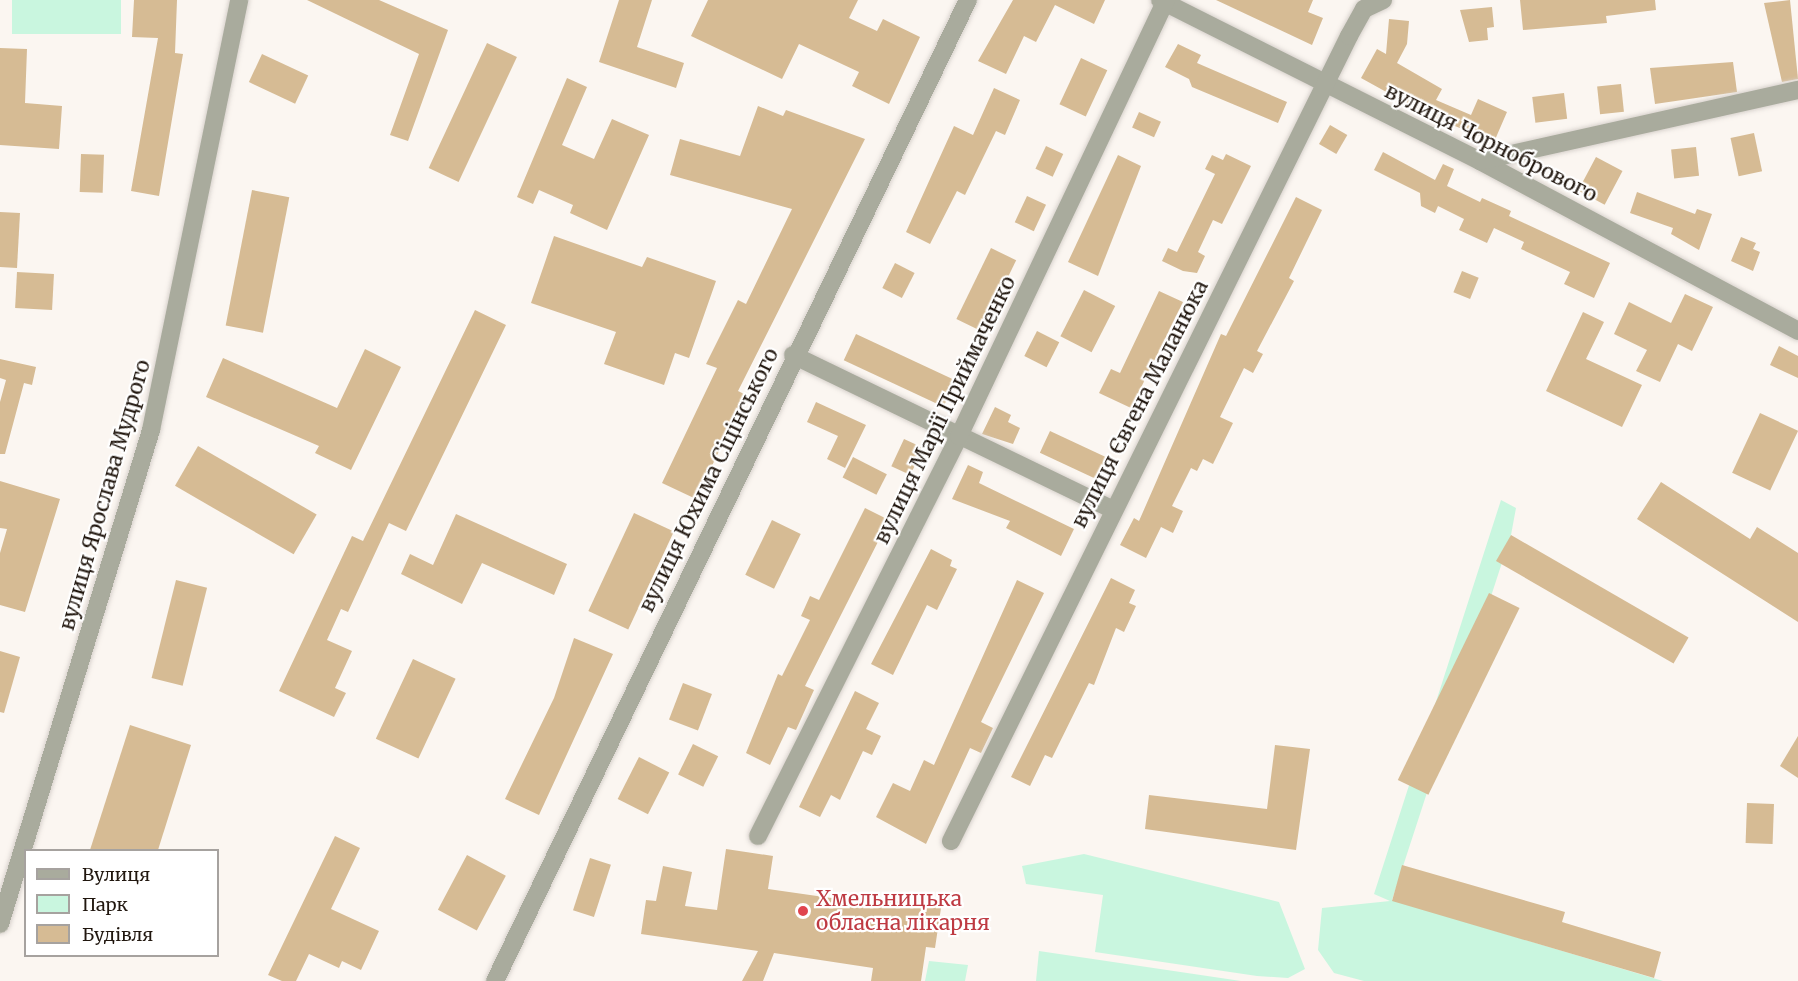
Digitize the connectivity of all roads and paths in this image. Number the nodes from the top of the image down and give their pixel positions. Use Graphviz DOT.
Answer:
graph roads {
  1 [pos="239,0"];
  2 [pos="968,0"];
  3 [pos="1383,0"];
  4 [pos="1164,1"];
  5 [pos="1328,84"];
  6 [pos="1798,90"];
  7 [pos="1480,161"];
  8 [pos="1798,331"];
  9 [pos="793,355"];
  10 [pos="959,436"];
  11 [pos="1112,509"];
  12 [pos="758,836"];
  13 [pos="951,841"];
  14 [pos="0,924"];
  15 [pos="495,981"];
  1 -- 14 [label="street, вулиця Ярослава Мудрого"];
  2 -- 9 [label="street, вулиця Юхима Сіцінського"];
  3 -- 5 [label="street, вулиця Євгена Маланюка"];
  4 -- 5 [label="street, вулиця Чорнобрового"];
  4 -- 10 [label="street, вулиця Марії Приймаченко"];
  5 -- 7 [label="street, вулиця Чорнобрового"];
  5 -- 11 [label="street, вулиця Євгена Маланюка"];
  6 -- 7 [label="street"];
  7 -- 8 [label="street, вулиця Чорнобрового"];
  9 -- 10 [label="street"];
  9 -- 15 [label="street, вулиця Юхима Сіцінського"];
  10 -- 11 [label="street"];
  10 -- 12 [label="street, вулиця Марії Приймаченко"];
  11 -- 13 [label="street, вулиця Євгена Маланюка"];
}
